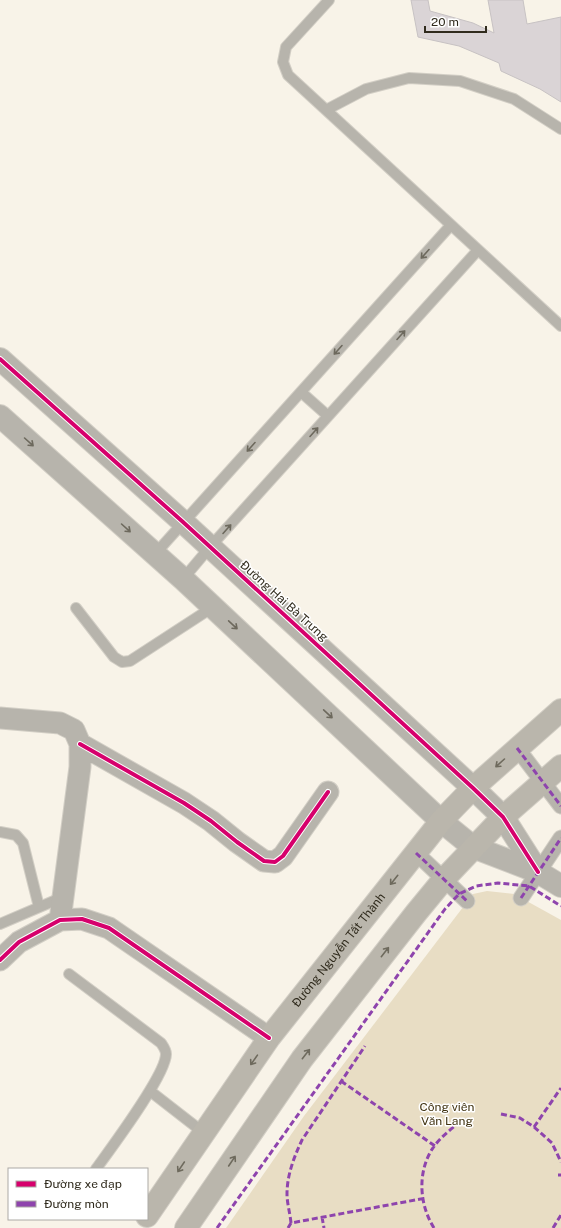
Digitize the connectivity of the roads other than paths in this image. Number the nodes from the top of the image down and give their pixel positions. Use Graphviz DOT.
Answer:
graph roads {
  1 [pos="329,0"];
  2 [pos="326,110"];
  3 [pos="561,129"];
  4 [pos="451,224"];
  5 [pos="478,250"];
  6 [pos="561,326"];
  7 [pos="0,359"];
  8 [pos="301,392"];
  9 [pos="0,416"];
  10 [pos="328,416"];
  11 [pos="183,522"];
  12 [pos="210,547"];
  13 [pos="155,554"];
  14 [pos="183,579"];
  15 [pos="213,607"];
  16 [pos="76,608"];
  17 [pos="561,710"];
  18 [pos="0,718"];
  19 [pos="80,744"];
  20 [pos="517,748"];
  21 [pos="561,766"];
  22 [pos="543,782"];
  23 [pos="473,788"];
  24 [pos="328,792"];
  25 [pos="561,806"];
  26 [pos="503,817"];
  27 [pos="442,821"];
  28 [pos="0,832"];
  29 [pos="561,838"];
  30 [pos="473,847"];
  31 [pos="416,853"];
  32 [pos="538,872"];
  33 [pos="444,879"];
  34 [pos="561,886"];
  35 [pos="63,897"];
  36 [pos="521,898"];
  37 [pos="467,901"];
  38 [pos="39,907"];
  39 [pos="60,920"];
  40 [pos="0,924"];
  41 [pos="0,960"];
  42 [pos="69,974"];
  43 [pos="269,1038"];
  44 [pos="150,1091"];
  45 [pos="204,1133"];
  46 [pos="97,1168"];
  47 [pos="148,1215"];
  48 [pos="186,1228"];
  1 -- 2 [label="lane"];
  2 -- 3 [label="lane"];
  2 -- 4 [label="lane"];
  4 -- 5 [label="lane"];
  4 -- 8 [label="lane, one-way"];
  5 -- 6 [label="lane"];
  10 -- 5 [label="lane, one-way"];
  7 -- 11 [label="street, Đường Hai Bà Trưng"];
  8 -- 10 [label="lane"];
  8 -- 11 [label="lane, one-way"];
  9 -- 13 [label="street, Đường Hai Bà Trưng, one-way"];
  12 -- 10 [label="lane, one-way"];
  11 -- 12 [label="street, Đường Hai Bà Trưng"];
  11 -- 13 [label="lane"];
  12 -- 14 [label="lane"];
  12 -- 23 [label="street, Đường Hai Bà Trưng"];
  13 -- 14 [label="street, Đường Hai Bà Trưng"];
  14 -- 15 [label="street, Đường Hai Bà Trưng"];
  15 -- 16 [label="lane"];
  15 -- 27 [label="street, Đường Hai Bà Trưng, one-way"];
  17 -- 20 [label="main road, Đường Nguyễn Tất Thành"];
  18 -- 19 [label="street"];
  19 -- 24 [label="street"];
  19 -- 35 [label="street"];
  20 -- 22 [label="street"];
  20 -- 23 [label="main road, Đường Nguyễn Tất Thành, one-way"];
  21 -- 22 [label="main road"];
  22 -- 25 [label="street"];
  22 -- 26 [label="main road"];
  23 -- 26 [label="street, Đường Hai Bà Trưng"];
  23 -- 27 [label="main road, Đường Nguyễn Tất Thành"];
  26 -- 30 [label="main road"];
  26 -- 32 [label="street, Đường Hai Bà Trưng"];
  27 -- 30 [label="street, Đường Hai Bà Trưng"];
  27 -- 31 [label="main road, Đường Nguyễn Tất Thành"];
  28 -- 38 [label="lane"];
  29 -- 32 [label="street"];
  30 -- 32 [label="street, Đường Hai Bà Trưng"];
  30 -- 33 [label="main road"];
  31 -- 33 [label="street"];
  31 -- 43 [label="main road, Đường Nguyễn Tất Thành, one-way"];
  32 -- 34 [label="street, Đường Hai Bà Trưng"];
  32 -- 36 [label="street"];
  33 -- 37 [label="street"];
  48 -- 33 [label="main road, one-way"];
  35 -- 38 [label="lane"];
  35 -- 39 [label="street"];
  38 -- 40 [label="lane"];
  39 -- 41 [label="street"];
  39 -- 43 [label="street"];
  42 -- 44 [label="lane"];
  43 -- 45 [label="main road, Đường Nguyễn Tất Thành, one-way"];
  44 -- 45 [label="lane"];
  44 -- 46 [label="lane"];
  45 -- 47 [label="main road, Đường Nguyễn Tất Thành, one-way"];
}
